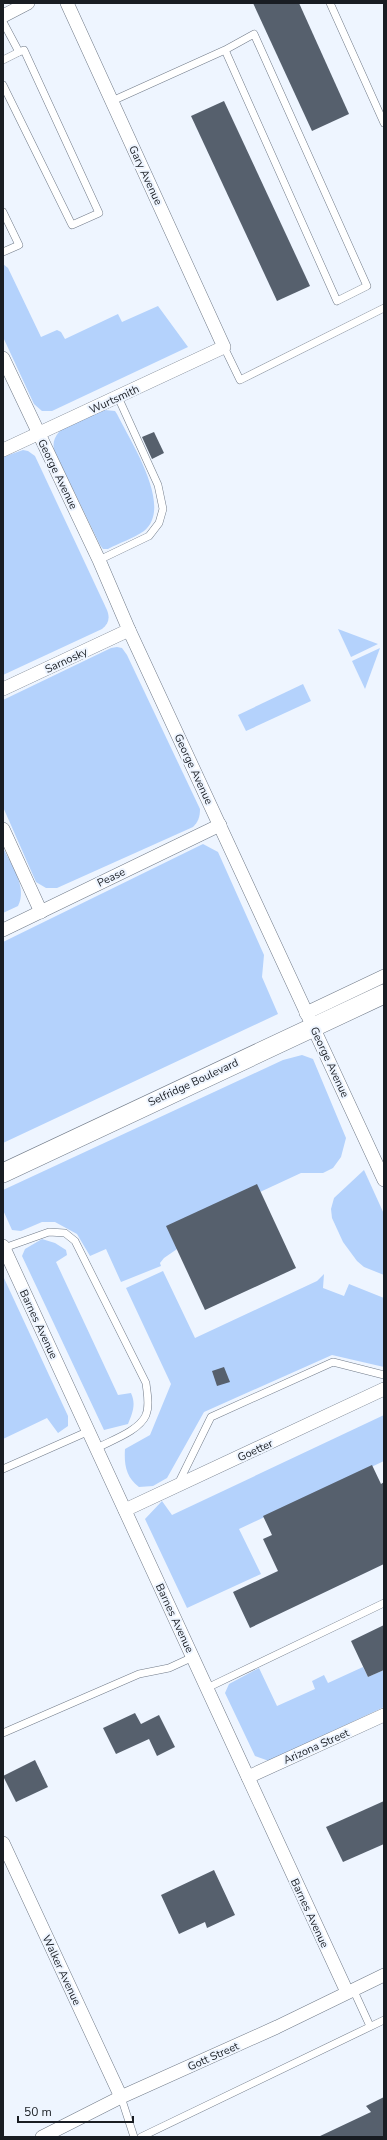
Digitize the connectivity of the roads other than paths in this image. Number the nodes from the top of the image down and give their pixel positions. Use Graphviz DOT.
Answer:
graph roads {
  1 [pos="28,3"];
  2 [pos="67,3"];
  3 [pos="330,3"];
  4 [pos="3,16"];
  5 [pos="3,22"];
  6 [pos="224,50"];
  7 [pos="20,52"];
  8 [pos="3,60"];
  9 [pos="3,85"];
  10 [pos="112,101"];
  11 [pos="384,123"];
  12 [pos="3,212"];
  13 [pos="3,252"];
  14 [pos="384,308"];
  15 [pos="224,347"];
  16 [pos="3,358"];
  17 [pos="118,397"];
  18 [pos="39,434"];
  19 [pos="3,450"];
  20 [pos="99,560"];
  21 [pos="129,630"];
  22 [pos="3,689"];
  23 [pos="220,825"];
  24 [pos="3,829"];
  25 [pos="41,912"];
  26 [pos="3,930"];
  27 [pos="384,976"];
  28 [pos="384,994"];
  29 [pos="310,1019"];
  30 [pos="3,1173"];
  31 [pos="384,1180"];
  32 [pos="4,1247"];
  33 [pos="384,1375"];
  34 [pos="384,1389"];
  35 [pos="89,1431"];
  36 [pos="97,1448"];
  37 [pos="3,1469"];
  38 [pos="177,1486"];
  39 [pos="125,1510"];
  40 [pos="384,1603"];
  41 [pos="193,1657"];
  42 [pos="207,1688"];
  43 [pos="384,1715"];
  44 [pos="3,1733"];
  45 [pos="248,1777"];
  46 [pos="3,1843"];
  47 [pos="384,1975"];
  48 [pos="350,1990"];
  49 [pos="384,2020"];
  50 [pos="370,2026"];
  51 [pos="121,2097"];
  52 [pos="42,2137"];
  53 [pos="134,2137"];
  54 [pos="141,2137"];
  1 -- 4 [label="street"];
  2 -- 10 [label="street, Gary Avenue"];
  3 -- 11 [label="lane"];
  5 -- 7 [label="lane"];
  6 -- 6 [label="lane"];
  6 -- 10 [label="lane"];
  7 -- 8 [label="lane"];
  7 -- 9 [label="lane"];
  10 -- 15 [label="street, Gary Avenue"];
  12 -- 13 [label="lane"];
  14 -- 15 [label="lane"];
  15 -- 17 [label="street, Wurtsmith"];
  16 -- 18 [label="street, George Avenue"];
  17 -- 18 [label="street, Wurtsmith"];
  17 -- 20 [label="lane"];
  18 -- 19 [label="street, Wurtsmith"];
  18 -- 20 [label="street, George Avenue"];
  20 -- 21 [label="street, George Avenue"];
  21 -- 22 [label="street, Sarnosky"];
  21 -- 23 [label="street, George Avenue"];
  23 -- 25 [label="street, Pease"];
  23 -- 29 [label="street, George Avenue"];
  24 -- 25 [label="street"];
  25 -- 26 [label="street, Pease"];
  27 -- 29 [label="street"];
  28 -- 29 [label="street, Selfridge Boulevard"];
  29 -- 30 [label="street, Selfridge Boulevard"];
  29 -- 31 [label="street, George Avenue"];
  32 -- 35 [label="street, Barnes Avenue"];
  32 -- 36 [label="lane"];
  33 -- 38 [label="lane"];
  34 -- 38 [label="street, Goetter"];
  35 -- 36 [label="street, Barnes Avenue"];
  35 -- 37 [label="lane"];
  36 -- 39 [label="street, Barnes Avenue"];
  38 -- 39 [label="street, Goetter"];
  39 -- 41 [label="street, Barnes Avenue"];
  40 -- 42 [label="lane"];
  41 -- 42 [label="street, Barnes Avenue"];
  41 -- 44 [label="lane"];
  42 -- 45 [label="street, Barnes Avenue"];
  43 -- 45 [label="street, Arizona Street"];
  45 -- 48 [label="street, Barnes Avenue"];
  46 -- 51 [label="street, Walker Avenue"];
  47 -- 48 [label="street, Gott Street"];
  48 -- 50 [label="lane"];
  48 -- 51 [label="street, Gott Street"];
  49 -- 50 [label="lane"];
  50 -- 54 [label="lane"];
  51 -- 52 [label="street, Gott Street"];
  51 -- 53 [label="lane"];
}
